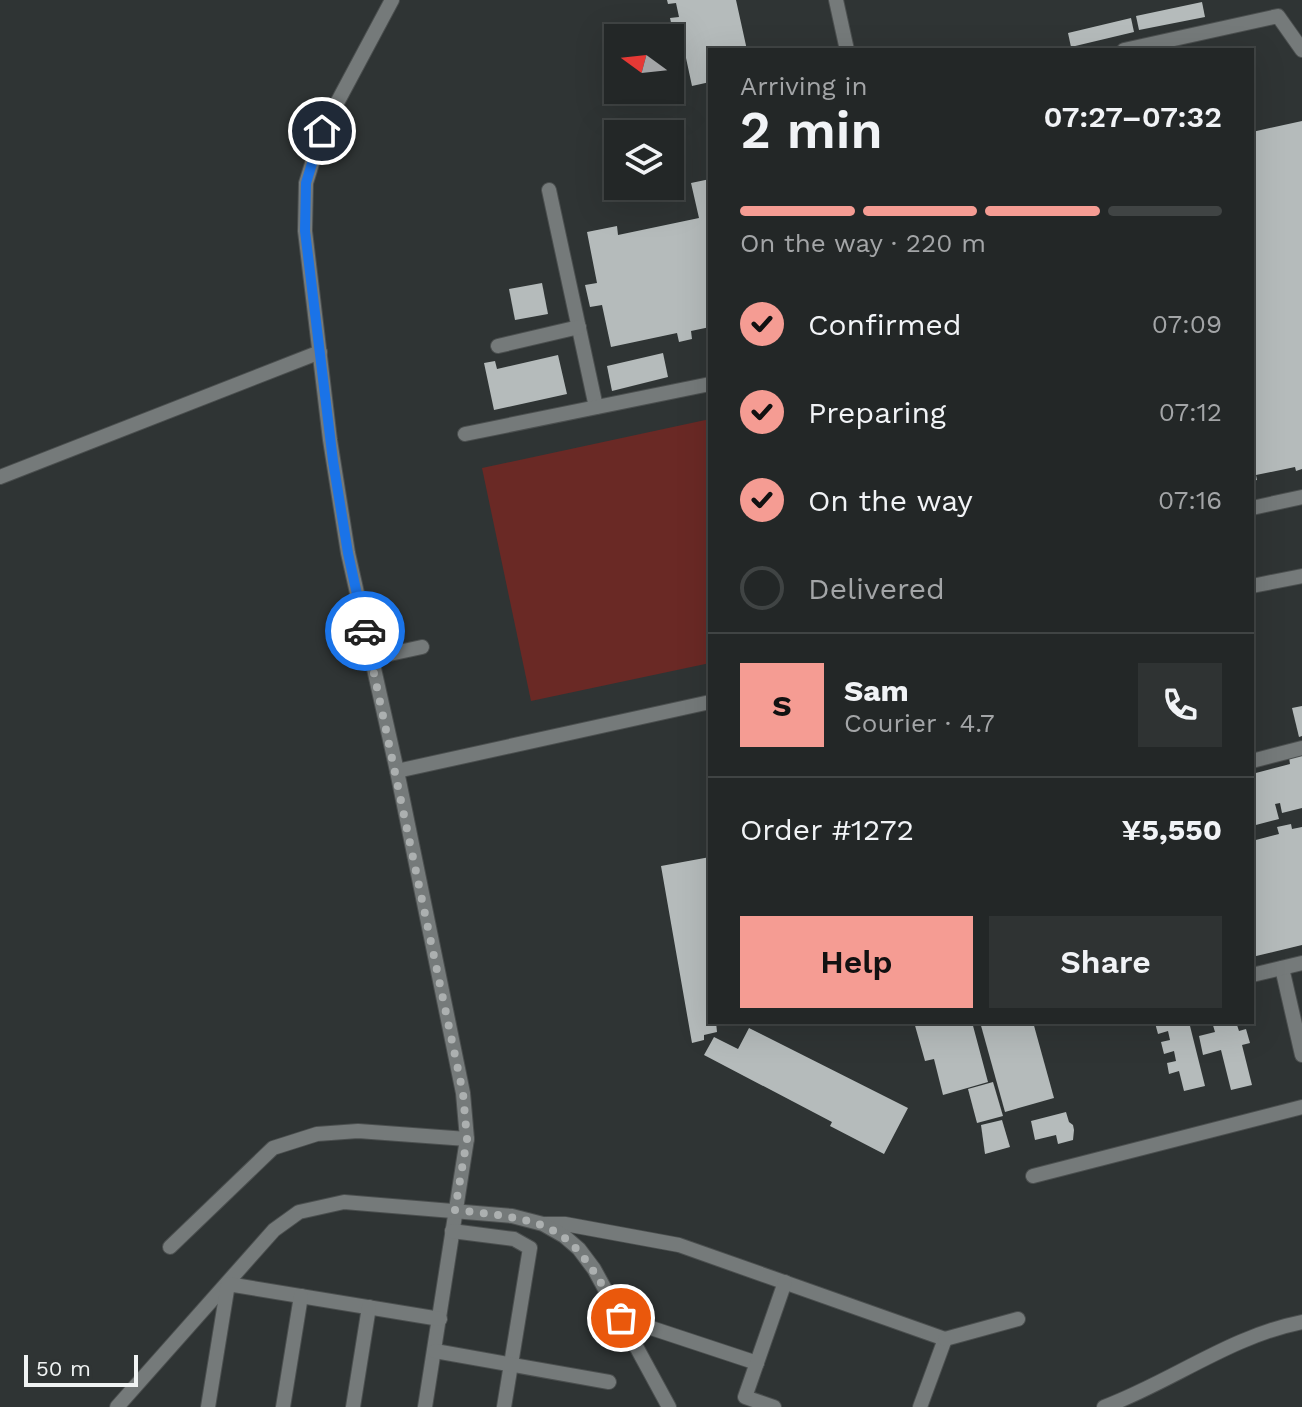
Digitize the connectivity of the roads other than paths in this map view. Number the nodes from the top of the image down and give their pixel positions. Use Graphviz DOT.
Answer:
graph roads {
  1 [pos="392,0"];
  2 [pos="836,0"];
  3 [pos="847,48"];
  4 [pos="1133,48"];
  5 [pos="1302,50"];
  6 [pos="549,190"];
  7 [pos="579,327"];
  8 [pos="498,346"];
  9 [pos="320,352"];
  10 [pos="708,384"];
  11 [pos="596,407"];
  12 [pos="465,434"];
  13 [pos="0,477"];
  14 [pos="1302,497"];
  15 [pos="1254,508"];
  16 [pos="1302,576"];
  17 [pos="1254,586"];
  18 [pos="422,647"];
  19 [pos="371,658"];
  20 [pos="708,702"];
  21 [pos="1302,748"];
  22 [pos="1254,760"];
  23 [pos="397,771"];
  24 [pos="1302,963"];
  25 [pos="1282,968"];
  26 [pos="1254,975"];
  27 [pos="1302,1055"];
  28 [pos="1302,1107"];
  29 [pos="467,1139"];
  30 [pos="1033,1176"];
  31 [pos="455,1210"];
  32 [pos="543,1224"];
  33 [pos="452,1231"];
  34 [pos="170,1247"];
  35 [pos="785,1282"];
  36 [pos="228,1284"];
  37 [pos="301,1296"];
  38 [pos="369,1307"];
  39 [pos="621,1318"];
  40 [pos="440,1319"];
  41 [pos="1018,1319"];
  42 [pos="1302,1322"];
  43 [pos="945,1339"];
  44 [pos="435,1351"];
  45 [pos="757,1363"];
  46 [pos="511,1364"];
  47 [pos="609,1382"];
  48 [pos="117,1407"];
  49 [pos="208,1407"];
  50 [pos="283,1407"];
  51 [pos="353,1407"];
  52 [pos="425,1407"];
  53 [pos="504,1407"];
  54 [pos="669,1407"];
  55 [pos="774,1407"];
  56 [pos="920,1407"];
  57 [pos="1104,1407"];
  1 -- 9 [label="street"];
  2 -- 3 [label="street"];
  4 -- 5 [label="street"];
  6 -- 7 [label="street"];
  7 -- 8 [label="street"];
  7 -- 11 [label="street"];
  9 -- 13 [label="street"];
  9 -- 19 [label="street"];
  10 -- 11 [label="street"];
  11 -- 12 [label="street"];
  14 -- 15 [label="street"];
  16 -- 17 [label="street"];
  18 -- 19 [label="street"];
  19 -- 23 [label="street"];
  20 -- 23 [label="street"];
  21 -- 22 [label="street"];
  23 -- 29 [label="street"];
  24 -- 25 [label="street"];
  25 -- 26 [label="street"];
  25 -- 27 [label="street"];
  28 -- 30 [label="street"];
  29 -- 31 [label="street"];
  29 -- 34 [label="street"];
  31 -- 32 [label="street"];
  31 -- 33 [label="street"];
  31 -- 36 [label="street"];
  32 -- 35 [label="street"];
  32 -- 39 [label="street"];
  33 -- 40 [label="street"];
  33 -- 46 [label="street"];
  35 -- 43 [label="street"];
  35 -- 45 [label="street"];
  36 -- 37 [label="street"];
  36 -- 48 [label="street"];
  36 -- 49 [label="street"];
  37 -- 38 [label="street"];
  37 -- 50 [label="street"];
  38 -- 40 [label="street"];
  38 -- 51 [label="street"];
  39 -- 45 [label="street"];
  39 -- 54 [label="street"];
  40 -- 44 [label="street"];
  41 -- 43 [label="street"];
  42 -- 57 [label="street"];
  43 -- 56 [label="street"];
  44 -- 46 [label="street"];
  44 -- 52 [label="street"];
  45 -- 55 [label="street"];
  46 -- 47 [label="street"];
  46 -- 53 [label="street"];
}
